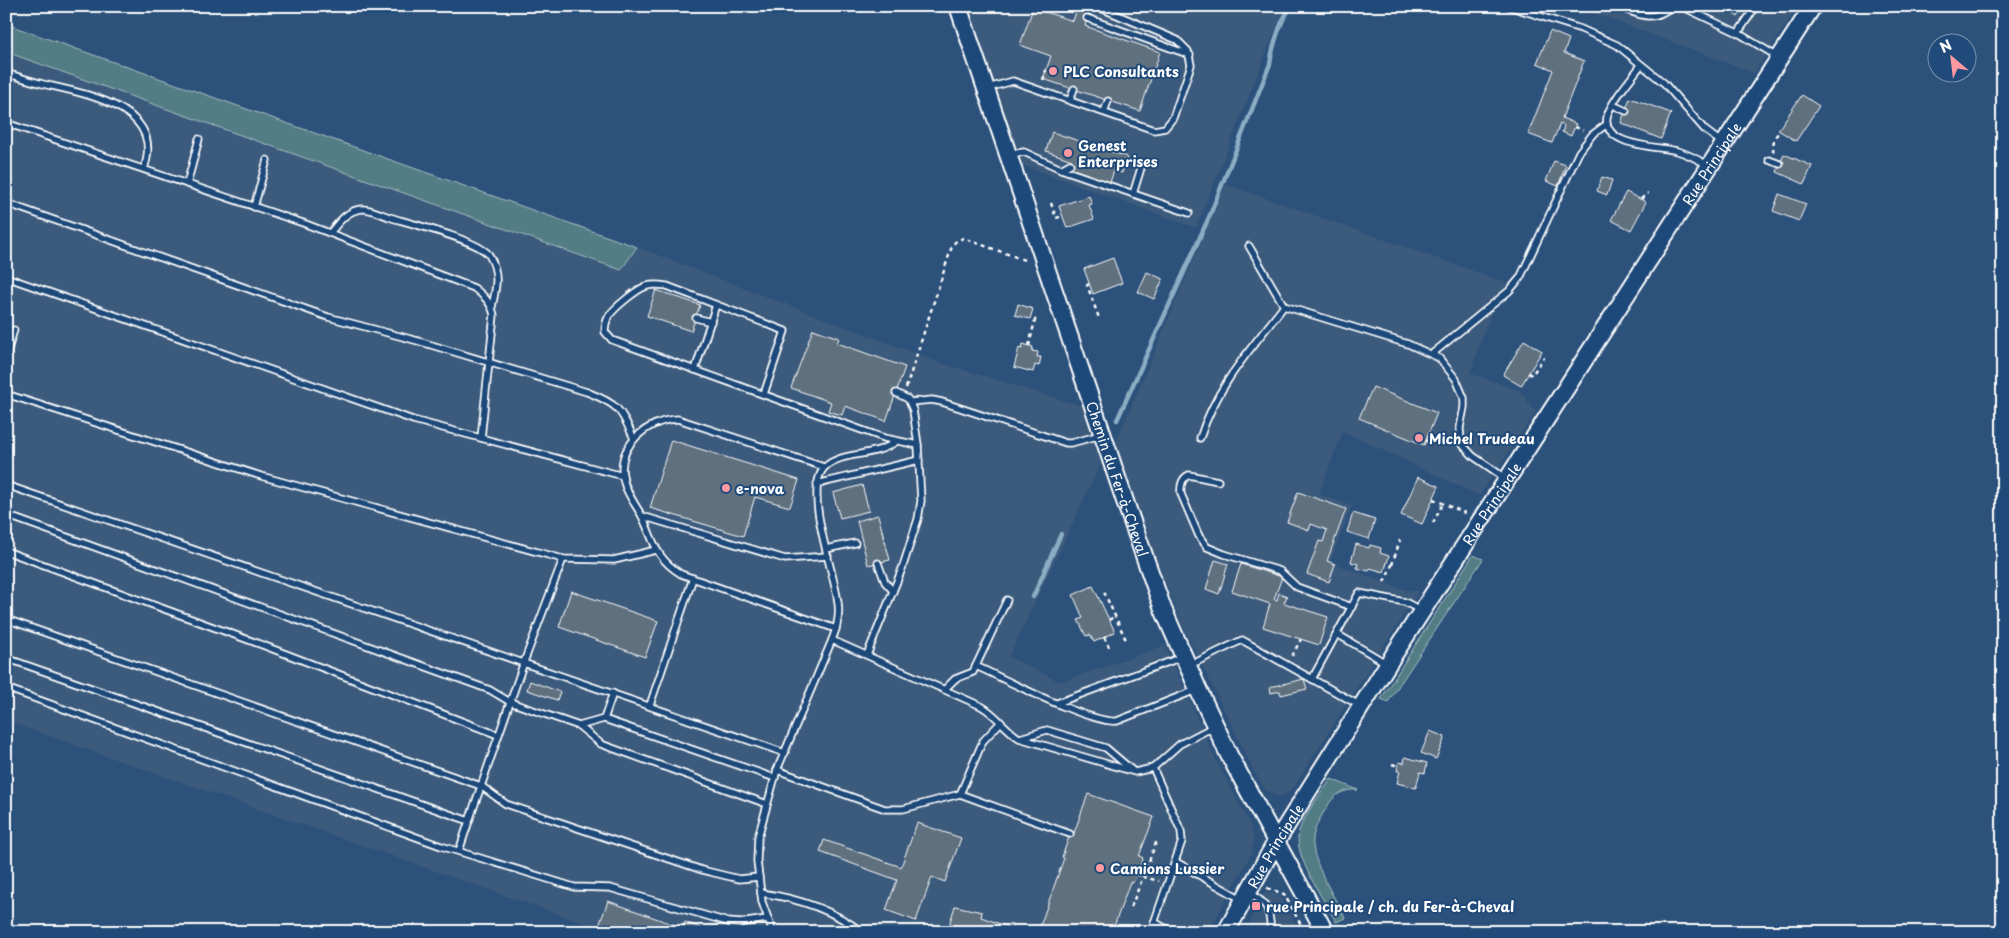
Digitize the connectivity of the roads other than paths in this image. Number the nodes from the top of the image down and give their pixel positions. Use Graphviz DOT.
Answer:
graph roads {
  1 [pos="958,6"];
  2 [pos="1096,6"];
  3 [pos="1508,6"];
  4 [pos="1616,6"];
  5 [pos="1672,6"];
  6 [pos="1681,6"];
  7 [pos="1756,6"];
  8 [pos="1809,9"];
  9 [pos="1087,18"];
  10 [pos="1738,33"];
  11 [pos="1190,55"];
  12 [pos="1779,58"];
  13 [pos="1641,65"];
  14 [pos="6,73"];
  15 [pos="986,89"];
  16 [pos="1074,89"];
  17 [pos="1070,100"];
  18 [pos="1108,101"];
  19 [pos="1613,105"];
  20 [pos="1626,111"];
  21 [pos="1104,112"];
  22 [pos="6,123"];
  23 [pos="1607,124"];
  24 [pos="199,140"];
  25 [pos="1723,144"];
  26 [pos="1008,154"];
  27 [pos="1770,159"];
  28 [pos="267,160"];
  29 [pos="1070,164"];
  30 [pos="1780,164"];
  31 [pos="1709,166"];
  32 [pos="1141,168"];
  33 [pos="144,169"];
  34 [pos="1061,169"];
  35 [pos="187,184"];
  36 [pos="1133,194"];
  37 [pos="6,203"];
  38 [pos="254,207"];
  39 [pos="1190,213"];
  40 [pos="330,233"];
  41 [pos="1249,246"];
  42 [pos="6,277"];
  43 [pos="716,305"];
  44 [pos="1284,306"];
  45 [pos="492,307"];
  46 [pos="696,318"];
  47 [pos="710,322"];
  48 [pos="14,330"];
  49 [pos="1432,354"];
  50 [pos="6,356"];
  51 [pos="488,362"];
  52 [pos="695,370"];
  53 [pos="896,393"];
  54 [pos="6,394"];
  55 [pos="764,394"];
  56 [pos="911,402"];
  57 [pos="1103,434"];
  58 [pos="481,438"];
  59 [pos="1200,438"];
  60 [pos="634,439"];
  61 [pos="897,440"];
  62 [pos="918,445"];
  63 [pos="919,460"];
  64 [pos="824,467"];
  65 [pos="622,476"];
  66 [pos="1507,480"];
  67 [pos="1218,481"];
  68 [pos="817,484"];
  69 [pos="6,485"];
  70 [pos="6,516"];
  71 [pos="642,516"];
  72 [pos="855,543"];
  73 [pos="656,550"];
  74 [pos="6,551"];
  75 [pos="827,553"];
  76 [pos="1224,554"];
  77 [pos="563,560"];
  78 [pos="1222,562"];
  79 [pos="878,563"];
  80 [pos="693,578"];
  81 [pos="893,590"];
  82 [pos="1006,600"];
  83 [pos="1352,607"];
  84 [pos="1422,611"];
  85 [pos="6,619"];
  86 [pos="836,629"];
  87 [pos="1337,634"];
  88 [pos="832,640"];
  89 [pos="867,656"];
  90 [pos="6,658"];
  91 [pos="1185,661"];
  92 [pos="524,662"];
  93 [pos="1388,664"];
  94 [pos="976,666"];
  95 [pos="1312,679"];
  96 [pos="6,688"];
  97 [pos="1198,689"];
  98 [pos="946,690"];
  99 [pos="613,693"];
  100 [pos="510,702"];
  101 [pos="1058,703"];
  102 [pos="650,706"];
  103 [pos="1361,706"];
  104 [pos="604,719"];
  105 [pos="1000,723"];
  106 [pos="579,726"];
  107 [pos="1215,726"];
  108 [pos="498,735"];
  109 [pos="1019,738"];
  110 [pos="785,753"];
  111 [pos="1153,768"];
  112 [pos="777,770"];
  113 [pos="1135,772"];
  114 [pos="775,778"];
  115 [pos="481,786"];
  116 [pos="960,794"];
  117 [pos="767,804"];
  118 [pos="469,821"];
  119 [pos="1070,834"];
  120 [pos="1276,842"];
  121 [pos="459,851"];
  122 [pos="1176,862"];
  123 [pos="759,877"];
  124 [pos="761,893"];
  125 [pos="1245,896"];
  126 [pos="768,919"];
  127 [pos="1154,922"];
  128 [pos="773,932"];
  129 [pos="862,932"];
  130 [pos="1151,932"];
  131 [pos="1172,932"];
  132 [pos="1226,932"];
  133 [pos="1271,932"];
  134 [pos="1325,932"];
  1 -- 15 [label="main road, Chemin du Fer-à-Cheval"];
  2 -- 11 [label="lane"];
  3 -- 13 [label="lane"];
  4 -- 5 [label="lane"];
  6 -- 10 [label="lane"];
  7 -- 10 [label="lane"];
  8 -- 12 [label="main road, Rue Principale"];
  9 -- 11 [label="lane"];
  10 -- 12 [label="lane"];
  11 -- 21 [label="lane"];
  12 -- 25 [label="main road, Rue Principale"];
  13 -- 19 [label="lane"];
  13 -- 25 [label="lane"];
  14 -- 33 [label="lane"];
  15 -- 17 [label="lane"];
  15 -- 26 [label="main road, Chemin du Fer-à-Cheval"];
  16 -- 17 [label="lane"];
  17 -- 21 [label="lane"];
  18 -- 21 [label="lane"];
  19 -- 20 [label="lane"];
  19 -- 23 [label="lane"];
  22 -- 33 [label="lane"];
  23 -- 31 [label="lane"];
  23 -- 49 [label="lane"];
  24 -- 35 [label="lane"];
  25 -- 31 [label="main road, Rue Principale"];
  26 -- 34 [label="lane"];
  26 -- 57 [label="main road, Chemin du Fer-à-Cheval"];
  27 -- 30 [label="lane"];
  28 -- 38 [label="lane"];
  29 -- 34 [label="lane"];
  31 -- 66 [label="main road, Rue Principale"];
  32 -- 36 [label="lane"];
  33 -- 35 [label="lane"];
  34 -- 36 [label="lane"];
  35 -- 38 [label="lane"];
  36 -- 39 [label="lane"];
  37 -- 51 [label="lane"];
  38 -- 40 [label="lane"];
  40 -- 45 [label="lane"];
  40 -- 45 [label="lane"];
  41 -- 44 [label="lane"];
  42 -- 58 [label="lane"];
  43 -- 47 [label="lane"];
  43 -- 52 [label="lane"];
  43 -- 55 [label="lane"];
  44 -- 49 [label="lane"];
  44 -- 59 [label="lane"];
  45 -- 51 [label="lane"];
  46 -- 47 [label="lane"];
  47 -- 52 [label="lane"];
  48 -- 50 [label="lane"];
  49 -- 66 [label="lane"];
  51 -- 58 [label="lane"];
  51 -- 60 [label="lane"];
  52 -- 55 [label="lane"];
  53 -- 56 [label="lane"];
  54 -- 77 [label="lane"];
  55 -- 61 [label="lane"];
  56 -- 57 [label="lane"];
  56 -- 62 [label="lane"];
  57 -- 91 [label="main road, Chemin du Fer-à-Cheval"];
  58 -- 65 [label="lane"];
  60 -- 64 [label="lane"];
  60 -- 65 [label="lane"];
  61 -- 62 [label="lane"];
  61 -- 64 [label="lane"];
  62 -- 63 [label="lane"];
  63 -- 68 [label="lane"];
  63 -- 81 [label="lane"];
  64 -- 68 [label="lane"];
  65 -- 71 [label="lane"];
  66 -- 84 [label="main road, Rue Principale"];
  67 -- 76 [label="lane"];
  68 -- 75 [label="lane"];
  69 -- 92 [label="lane"];
  70 -- 100 [label="lane"];
  71 -- 73 [label="lane"];
  71 -- 75 [label="lane"];
  72 -- 75 [label="lane"];
  73 -- 77 [label="lane"];
  73 -- 80 [label="lane"];
  74 -- 108 [label="lane"];
  75 -- 86 [label="lane"];
  76 -- 78 [label="lane"];
  76 -- 83 [label="lane"];
  77 -- 92 [label="lane"];
  79 -- 81 [label="lane"];
  80 -- 86 [label="lane"];
  80 -- 102 [label="lane"];
  81 -- 89 [label="lane"];
  82 -- 94 [label="lane"];
  83 -- 84 [label="lane"];
  83 -- 87 [label="lane"];
  84 -- 93 [label="main road, Rue Principale"];
  85 -- 115 [label="lane"];
  86 -- 88 [label="lane"];
  87 -- 93 [label="lane"];
  87 -- 95 [label="lane"];
  88 -- 89 [label="lane"];
  88 -- 110 [label="lane"];
  89 -- 98 [label="lane"];
  90 -- 118 [label="lane"];
  91 -- 95 [label="lane"];
  91 -- 97 [label="main road, Chemin du Fer-à-Cheval"];
  91 -- 101 [label="lane"];
  92 -- 99 [label="lane"];
  92 -- 100 [label="lane"];
  93 -- 103 [label="main road, Rue Principale"];
  94 -- 98 [label="lane"];
  94 -- 101 [label="lane"];
  95 -- 103 [label="lane"];
  96 -- 121 [label="lane"];
  97 -- 101 [label="lane"];
  97 -- 107 [label="main road, Chemin du Fer-à-Cheval"];
  98 -- 105 [label="lane"];
  99 -- 102 [label="lane"];
  99 -- 104 [label="lane"];
  100 -- 106 [label="lane"];
  100 -- 108 [label="lane"];
  102 -- 110 [label="lane"];
  103 -- 120 [label="main road, Rue Principale"];
  104 -- 106 [label="lane"];
  104 -- 114 [label="lane"];
  105 -- 109 [label="lane"];
  105 -- 116 [label="lane"];
  106 -- 117 [label="lane"];
  107 -- 111 [label="lane"];
  107 -- 120 [label="main road, Chemin du Fer-à-Cheval"];
  108 -- 115 [label="lane"];
  109 -- 113 [label="lane"];
  109 -- 113 [label="lane"];
  110 -- 112 [label="lane"];
  111 -- 113 [label="lane"];
  111 -- 122 [label="lane"];
  112 -- 114 [label="lane"];
  112 -- 116 [label="lane"];
  114 -- 117 [label="lane"];
  115 -- 118 [label="lane"];
  115 -- 123 [label="lane"];
  116 -- 119 [label="lane"];
  117 -- 123 [label="lane"];
  118 -- 121 [label="lane"];
  120 -- 125 [label="main road, Rue Principale"];
  120 -- 134 [label="main road, Chemin du Fer-à-Cheval"];
  121 -- 126 [label="lane"];
  122 -- 125 [label="lane"];
  122 -- 127 [label="lane"];
  123 -- 124 [label="lane"];
  124 -- 126 [label="lane"];
  124 -- 129 [label="lane"];
  125 -- 132 [label="main road, Rue Principale"];
  125 -- 133 [label="lane"];
  126 -- 128 [label="lane"];
  127 -- 130 [label="lane"];
  127 -- 131 [label="lane"];
}
